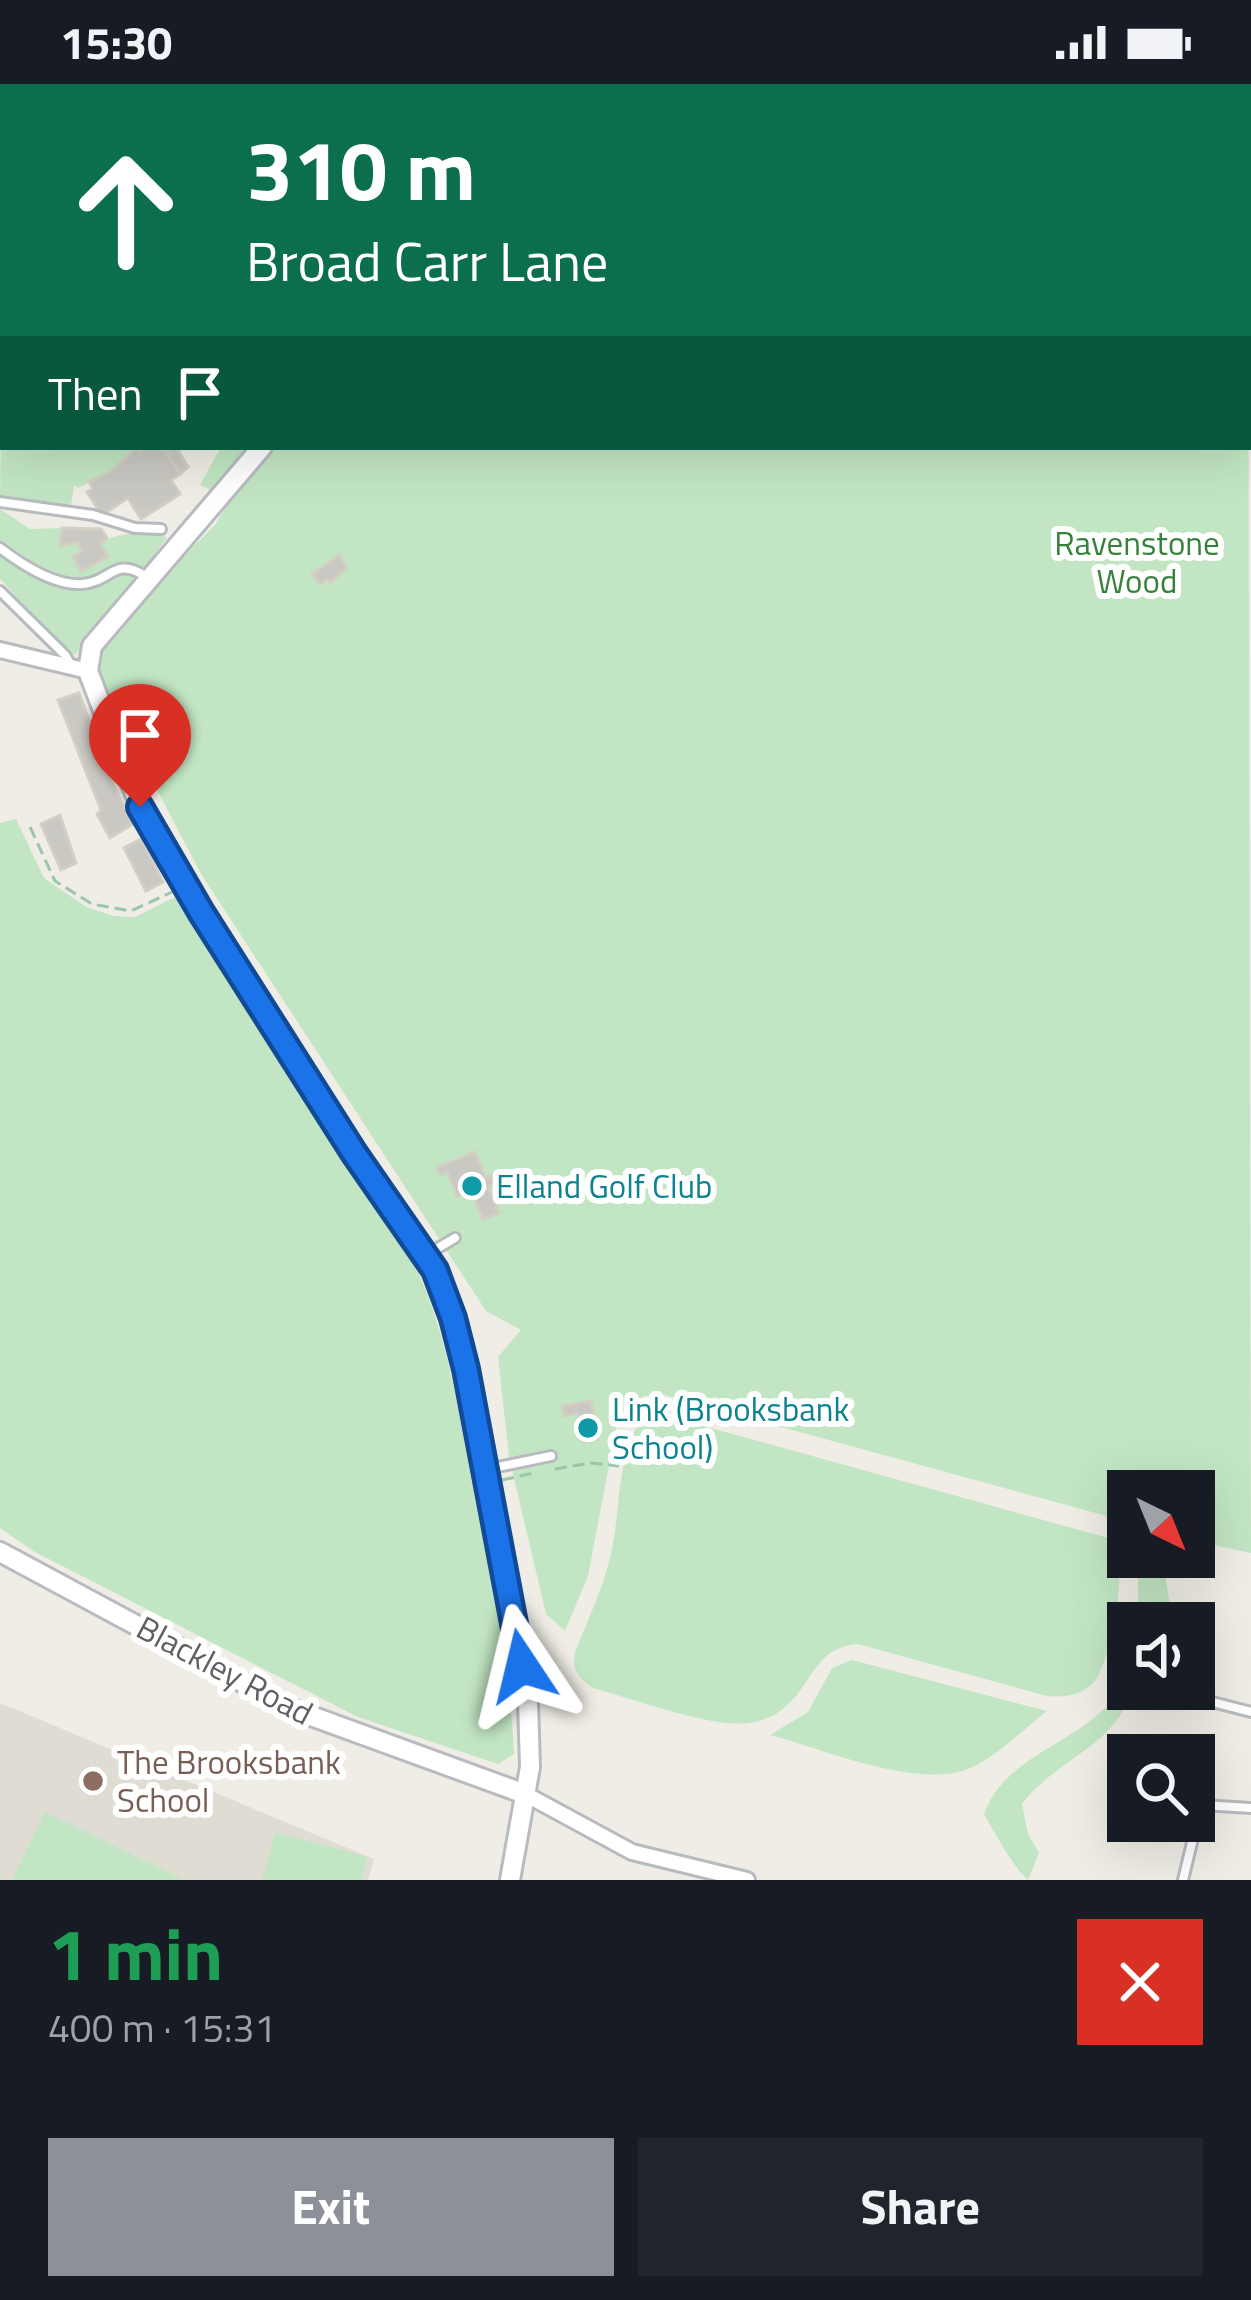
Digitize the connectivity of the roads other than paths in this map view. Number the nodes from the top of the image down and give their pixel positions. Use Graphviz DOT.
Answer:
graph roads {
  1 [pos="259,450"];
  2 [pos="0,502"];
  3 [pos="161,529"];
  4 [pos="0,548"];
  5 [pos="149,579"];
  6 [pos="0,591"];
  7 [pos="0,650"];
  8 [pos="80,669"];
  9 [pos="455,1238"];
  10 [pos="426,1255"];
  11 [pos="551,1456"];
  12 [pos="486,1477"];
  13 [pos="0,1552"];
  14 [pos="1215,1703"];
  15 [pos="1251,1712"];
  16 [pos="525,1794"];
  17 [pos="1251,1808"];
  18 [pos="688,1872"];
  19 [pos="510,1880"];
  20 [pos="747,1880"];
  21 [pos="1183,1880"];
  1 -- 5 [label="street"];
  2 -- 3 [label="lane"];
  4 -- 5 [label="lane"];
  5 -- 8 [label="street"];
  6 -- 8 [label="lane"];
  7 -- 8 [label="street"];
  8 -- 10 [label="street"];
  9 -- 10 [label="lane"];
  10 -- 12 [label="street"];
  11 -- 12 [label="lane"];
  12 -- 16 [label="street"];
  13 -- 16 [label="street, Blackley Road"];
  14 -- 15 [label="lane"];
  16 -- 18 [label="street"];
  16 -- 19 [label="street"];
  17 -- 21 [label="lane"];
  18 -- 20 [label="street"];
}
